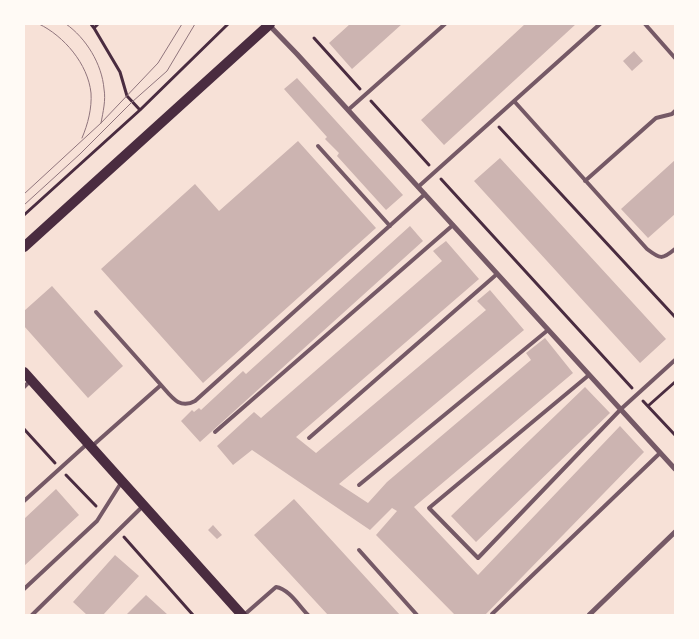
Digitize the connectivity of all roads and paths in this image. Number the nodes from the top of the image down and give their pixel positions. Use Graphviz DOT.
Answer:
graph roads {
  1 [pos="90,24"];
  2 [pos="98,24"];
  3 [pos="228,24"];
  4 [pos="270,24"];
  5 [pos="445,24"];
  6 [pos="600,24"];
  7 [pos="645,24"];
  8 [pos="94,28"];
  9 [pos="314,38"];
  10 [pos="675,58"];
  11 [pos="365,94"];
  12 [pos="514,101"];
  13 [pos="140,110"];
  14 [pos="348,110"];
  15 [pos="675,111"];
  16 [pos="493,120"];
  17 [pos="318,146"];
  18 [pos="435,172"];
  19 [pos="585,181"];
  20 [pos="418,187"];
  21 [pos="425,194"];
  22 [pos="24,215"];
  23 [pos="453,225"];
  24 [pos="390,226"];
  25 [pos="24,247"];
  26 [pos="675,249"];
  27 [pos="497,274"];
  28 [pos="96,312"];
  29 [pos="675,317"];
  30 [pos="548,330"];
  31 [pos="675,360"];
  32 [pos="589,374"];
  33 [pos="26,380"];
  34 [pos="675,382"];
  35 [pos="161,385"];
  36 [pos="637,394"];
  37 [pos="648,406"];
  38 [pos="621,409"];
  39 [pos="215,432"];
  40 [pos="675,435"];
  41 [pos="309,438"];
  42 [pos="89,445"];
  43 [pos="660,453"];
  44 [pos="675,469"];
  45 [pos="122,481"];
  46 [pos="359,485"];
  47 [pos="24,502"];
  48 [pos="144,505"];
  49 [pos="675,532"];
  50 [pos="359,550"];
  51 [pos="24,589"];
  52 [pos="492,614"];
  53 [pos="32,615"];
  54 [pos="243,615"];
  55 [pos="308,615"];
  56 [pos="417,615"];
  57 [pos="589,615"];
  1 -- 8 [label="path"];
  2 -- 8 [label="path"];
  3 -- 13 [label="path"];
  4 -- 14 [label="street"];
  4 -- 25 [label="main road"];
  5 -- 11 [label="lane"];
  6 -- 12 [label="lane"];
  7 -- 10 [label="lane"];
  8 -- 13 [label="path"];
  9 -- 11 [label="path"];
  11 -- 14 [label="lane"];
  11 -- 18 [label="path"];
  12 -- 16 [label="lane"];
  12 -- 19 [label="lane"];
  13 -- 22 [label="path"];
  14 -- 20 [label="street"];
  15 -- 19 [label="lane"];
  16 -- 18 [label="lane"];
  16 -- 29 [label="path"];
  17 -- 24 [label="lane"];
  18 -- 20 [label="lane"];
  18 -- 36 [label="path"];
  19 -- 26 [label="lane"];
  20 -- 21 [label="street"];
  21 -- 23 [label="street"];
  21 -- 24 [label="lane"];
  23 -- 27 [label="street"];
  23 -- 39 [label="lane"];
  24 -- 35 [label="lane"];
  27 -- 30 [label="street"];
  27 -- 41 [label="lane"];
  28 -- 35 [label="lane"];
  30 -- 32 [label="street"];
  30 -- 46 [label="lane"];
  31 -- 36 [label="lane"];
  32 -- 38 [label="street"];
  32 -- 38 [label="lane"];
  33 -- 42 [label="main road"];
  34 -- 37 [label="path"];
  35 -- 42 [label="lane"];
  36 -- 37 [label="path"];
  36 -- 38 [label="lane"];
  37 -- 40 [label="path"];
  38 -- 43 [label="street"];
  42 -- 45 [label="main road"];
  42 -- 47 [label="lane"];
  43 -- 44 [label="street"];
  43 -- 52 [label="lane"];
  45 -- 48 [label="main road"];
  45 -- 51 [label="lane"];
  48 -- 53 [label="lane"];
  48 -- 54 [label="main road"];
  49 -- 57 [label="street"];
  50 -- 56 [label="lane"];
  54 -- 55 [label="lane"];
}
